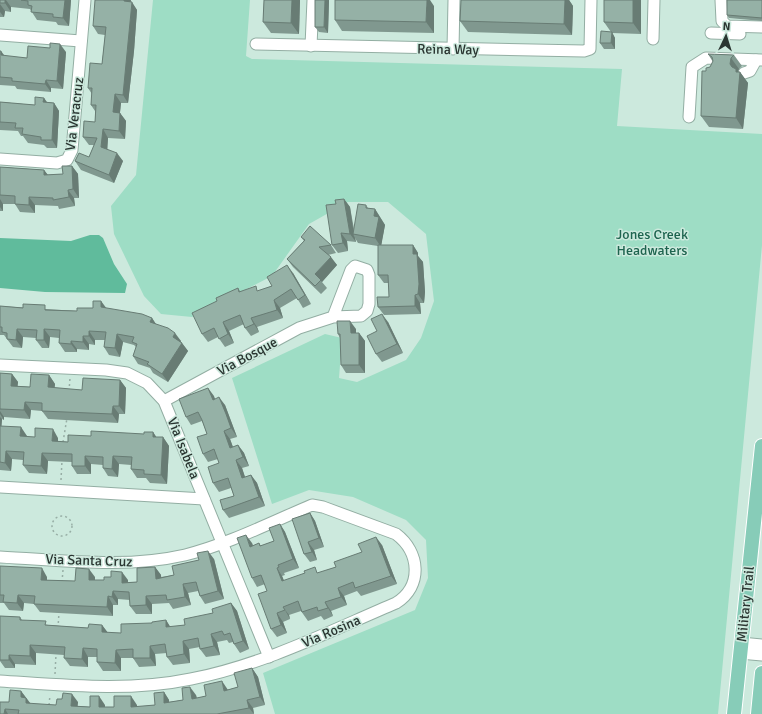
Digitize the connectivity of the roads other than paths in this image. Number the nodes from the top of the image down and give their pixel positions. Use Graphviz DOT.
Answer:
graph roads {
  1 [pos="86,0"];
  2 [pos="313,0"];
  3 [pos="454,0"];
  4 [pos="591,0"];
  5 [pos="654,0"];
  6 [pos="721,0"];
  7 [pos="762,27"];
  8 [pos="730,30"];
  9 [pos="711,33"];
  10 [pos="762,34"];
  11 [pos="0,35"];
  12 [pos="653,39"];
  13 [pos="81,41"];
  14 [pos="256,44"];
  15 [pos="311,46"];
  16 [pos="453,49"];
  17 [pos="759,60"];
  18 [pos="744,73"];
  19 [pos="689,117"];
  20 [pos="0,159"];
  21 [pos="333,317"];
  22 [pos="0,365"];
  23 [pos="164,401"];
  24 [pos="762,446"];
  25 [pos="0,487"];
  26 [pos="204,499"];
  27 [pos="224,542"];
  28 [pos="0,557"];
  29 [pos="762,645"];
  30 [pos="740,648"];
  31 [pos="762,655"];
  32 [pos="269,657"];
  33 [pos="762,673"];
  34 [pos="0,681"];
  35 [pos="734,714"];
  36 [pos="758,714"];
  1 -- 13 [label="street, Via Veracruz"];
  2 -- 15 [label="street"];
  3 -- 16 [label="street"];
  4 -- 16 [label="street, Reina Way"];
  5 -- 12 [label="street"];
  6 -- 8 [label="street"];
  7 -- 8 [label="street"];
  8 -- 9 [label="street"];
  8 -- 10 [label="street"];
  11 -- 13 [label="street"];
  13 -- 20 [label="street, Via Veracruz"];
  14 -- 15 [label="street, Reina Way"];
  15 -- 16 [label="street, Reina Way"];
  17 -- 18 [label="street"];
  17 -- 19 [label="street"];
  21 -- 21 [label="street, Via Bosque"];
  21 -- 23 [label="street, Via Bosque"];
  22 -- 23 [label="street, Via Isabela"];
  23 -- 26 [label="street, Via Isabela"];
  24 -- 30 [label="main road, Military Trail"];
  25 -- 26 [label="street"];
  26 -- 27 [label="street, Via Isabela"];
  27 -- 28 [label="street, Via Santa Cruz"];
  27 -- 32 [label="street, Via Isabela"];
  27 -- 32 [label="street, Via Rosina"];
  29 -- 30 [label="street"];
  30 -- 31 [label="street"];
  30 -- 35 [label="main road, Military Trail"];
  32 -- 34 [label="street, Via Rosina"];
  33 -- 36 [label="main road"];
}
